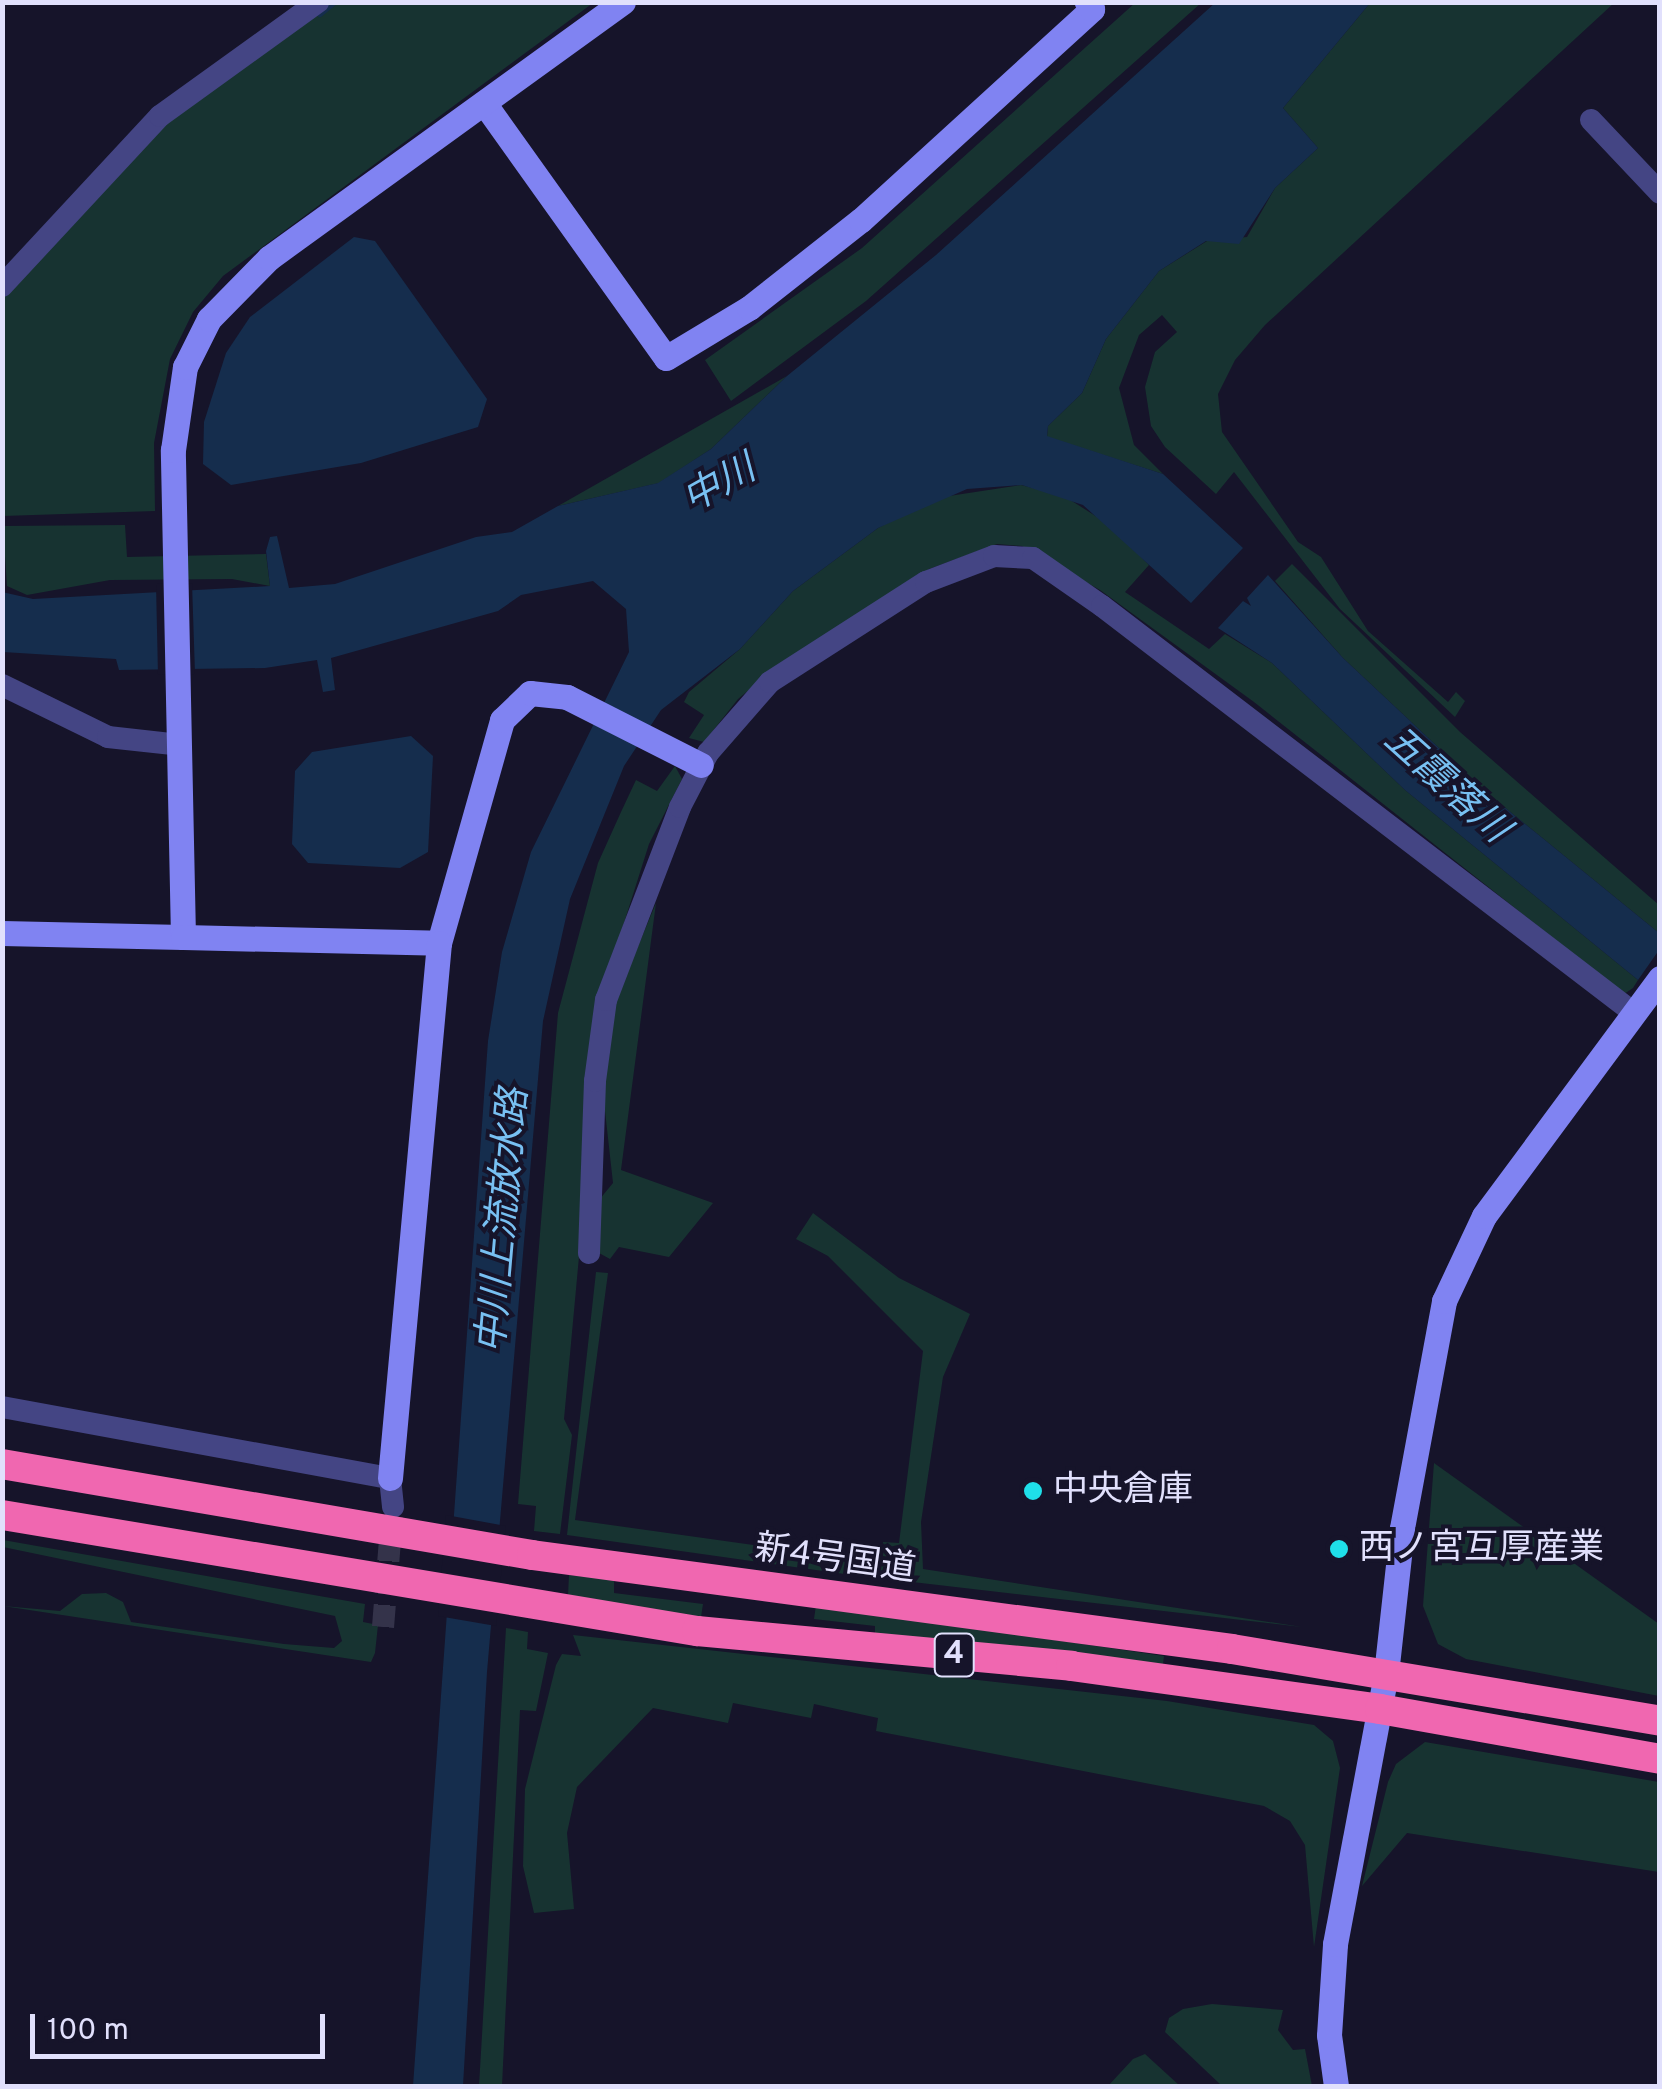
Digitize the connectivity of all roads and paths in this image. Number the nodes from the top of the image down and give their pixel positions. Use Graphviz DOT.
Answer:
graph roads {
  1 [pos="318,2"];
  2 [pos="623,2"];
  3 [pos="1087,2"];
  4 [pos="484,103"];
  5 [pos="1590,120"];
  6 [pos="1660,193"];
  7 [pos="2,286"];
  8 [pos="2,684"];
  9 [pos="178,733"];
  10 [pos="691,760"];
  11 [pos="2,932"];
  12 [pos="183,937"];
  13 [pos="440,943"];
  14 [pos="1646,996"];
  15 [pos="589,1253"];
  16 [pos="2,1406"];
  17 [pos="2,1464"];
  18 [pos="390,1478"];
  19 [pos="393,1507"];
  20 [pos="2,1515"];
  21 [pos="1386,1674"];
  22 [pos="1380,1709"];
  23 [pos="1660,1721"];
  24 [pos="1660,1759"];
  25 [pos="1336,2086"];
  1 -- 7 [label="street"];
  2 -- 4 [label="street"];
  3 -- 4 [label="street"];
  4 -- 9 [label="street"];
  5 -- 6 [label="street"];
  8 -- 9 [label="street"];
  9 -- 12 [label="street"];
  10 -- 13 [label="street"];
  10 -- 14 [label="street"];
  10 -- 15 [label="street"];
  11 -- 12 [label="street"];
  12 -- 13 [label="street"];
  13 -- 18 [label="street"];
  14 -- 21 [label="street"];
  16 -- 18 [label="street"];
  17 -- 21 [label="highway, 新4号国道 / 4"];
  18 -- 19 [label="street"];
  20 -- 22 [label="highway, 4"];
  21 -- 22 [label="street"];
  21 -- 23 [label="highway, 新4号国道 / 4"];
  22 -- 24 [label="highway, 4"];
  22 -- 25 [label="street"];
}
